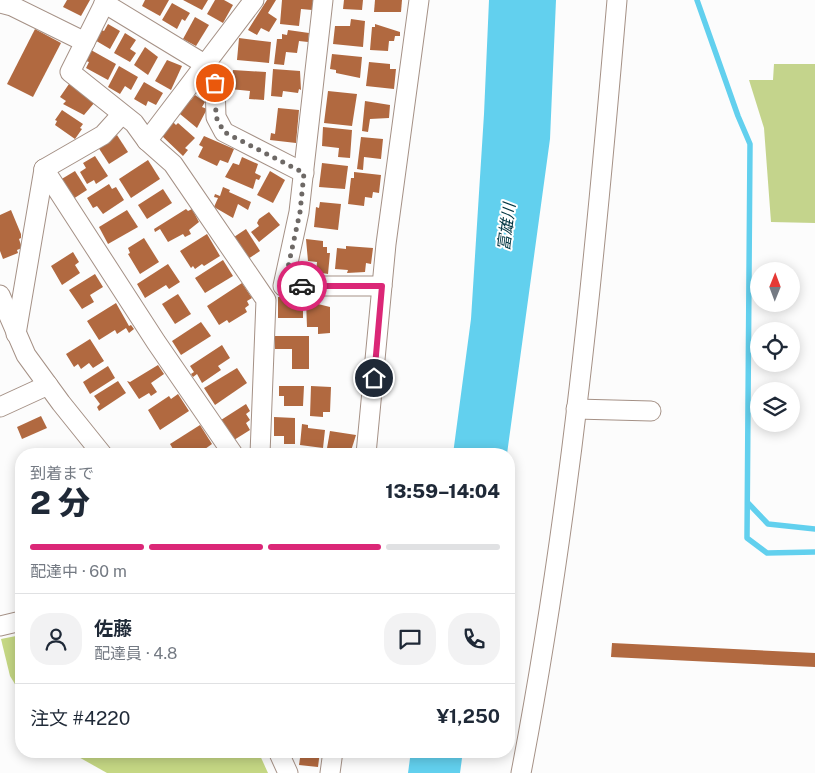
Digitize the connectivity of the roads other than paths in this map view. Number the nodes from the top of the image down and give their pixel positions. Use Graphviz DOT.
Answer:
graph roads {
  1 [pos="254,0"];
  2 [pos="323,0"];
  3 [pos="419,0"];
  4 [pos="617,0"];
  5 [pos="105,2"];
  6 [pos="0,3"];
  7 [pos="85,42"];
  8 [pos="206,65"];
  9 [pos="122,114"];
  10 [pos="147,141"];
  11 [pos="44,169"];
  12 [pos="304,173"];
  13 [pos="382,286"];
  14 [pos="0,295"];
  15 [pos="0,321"];
  16 [pos="16,334"];
  17 [pos="48,385"];
  18 [pos="0,407"];
  19 [pos="576,409"];
  20 [pos="651,411"];
  21 [pos="97,448"];
  22 [pos="229,448"];
  23 [pos="260,448"];
  24 [pos="367,448"];
  25 [pos="15,622"];
  26 [pos="0,626"];
  27 [pos="281,758"];
  28 [pos="332,758"];
  29 [pos="288,773"];
  30 [pos="330,773"];
  31 [pos="521,773"];
  1 -- 8 [label="street"];
  2 -- 12 [label="street"];
  3 -- 13 [label="street"];
  4 -- 19 [label="street"];
  5 -- 7 [label="street"];
  5 -- 8 [label="street"];
  6 -- 7 [label="street"];
  7 -- 9 [label="street"];
  8 -- 10 [label="street"];
  8 -- 12 [label="street"];
  9 -- 10 [label="street"];
  9 -- 11 [label="street"];
  10 -- 23 [label="street"];
  11 -- 16 [label="street"];
  11 -- 22 [label="street"];
  12 -- 13 [label="street"];
  13 -- 24 [label="street"];
  14 -- 16 [label="street"];
  15 -- 16 [label="street"];
  16 -- 17 [label="street"];
  17 -- 18 [label="street"];
  17 -- 21 [label="street"];
  19 -- 20 [label="street"];
  19 -- 31 [label="street"];
  25 -- 26 [label="street"];
  27 -- 29 [label="street"];
  28 -- 30 [label="street"];
}
